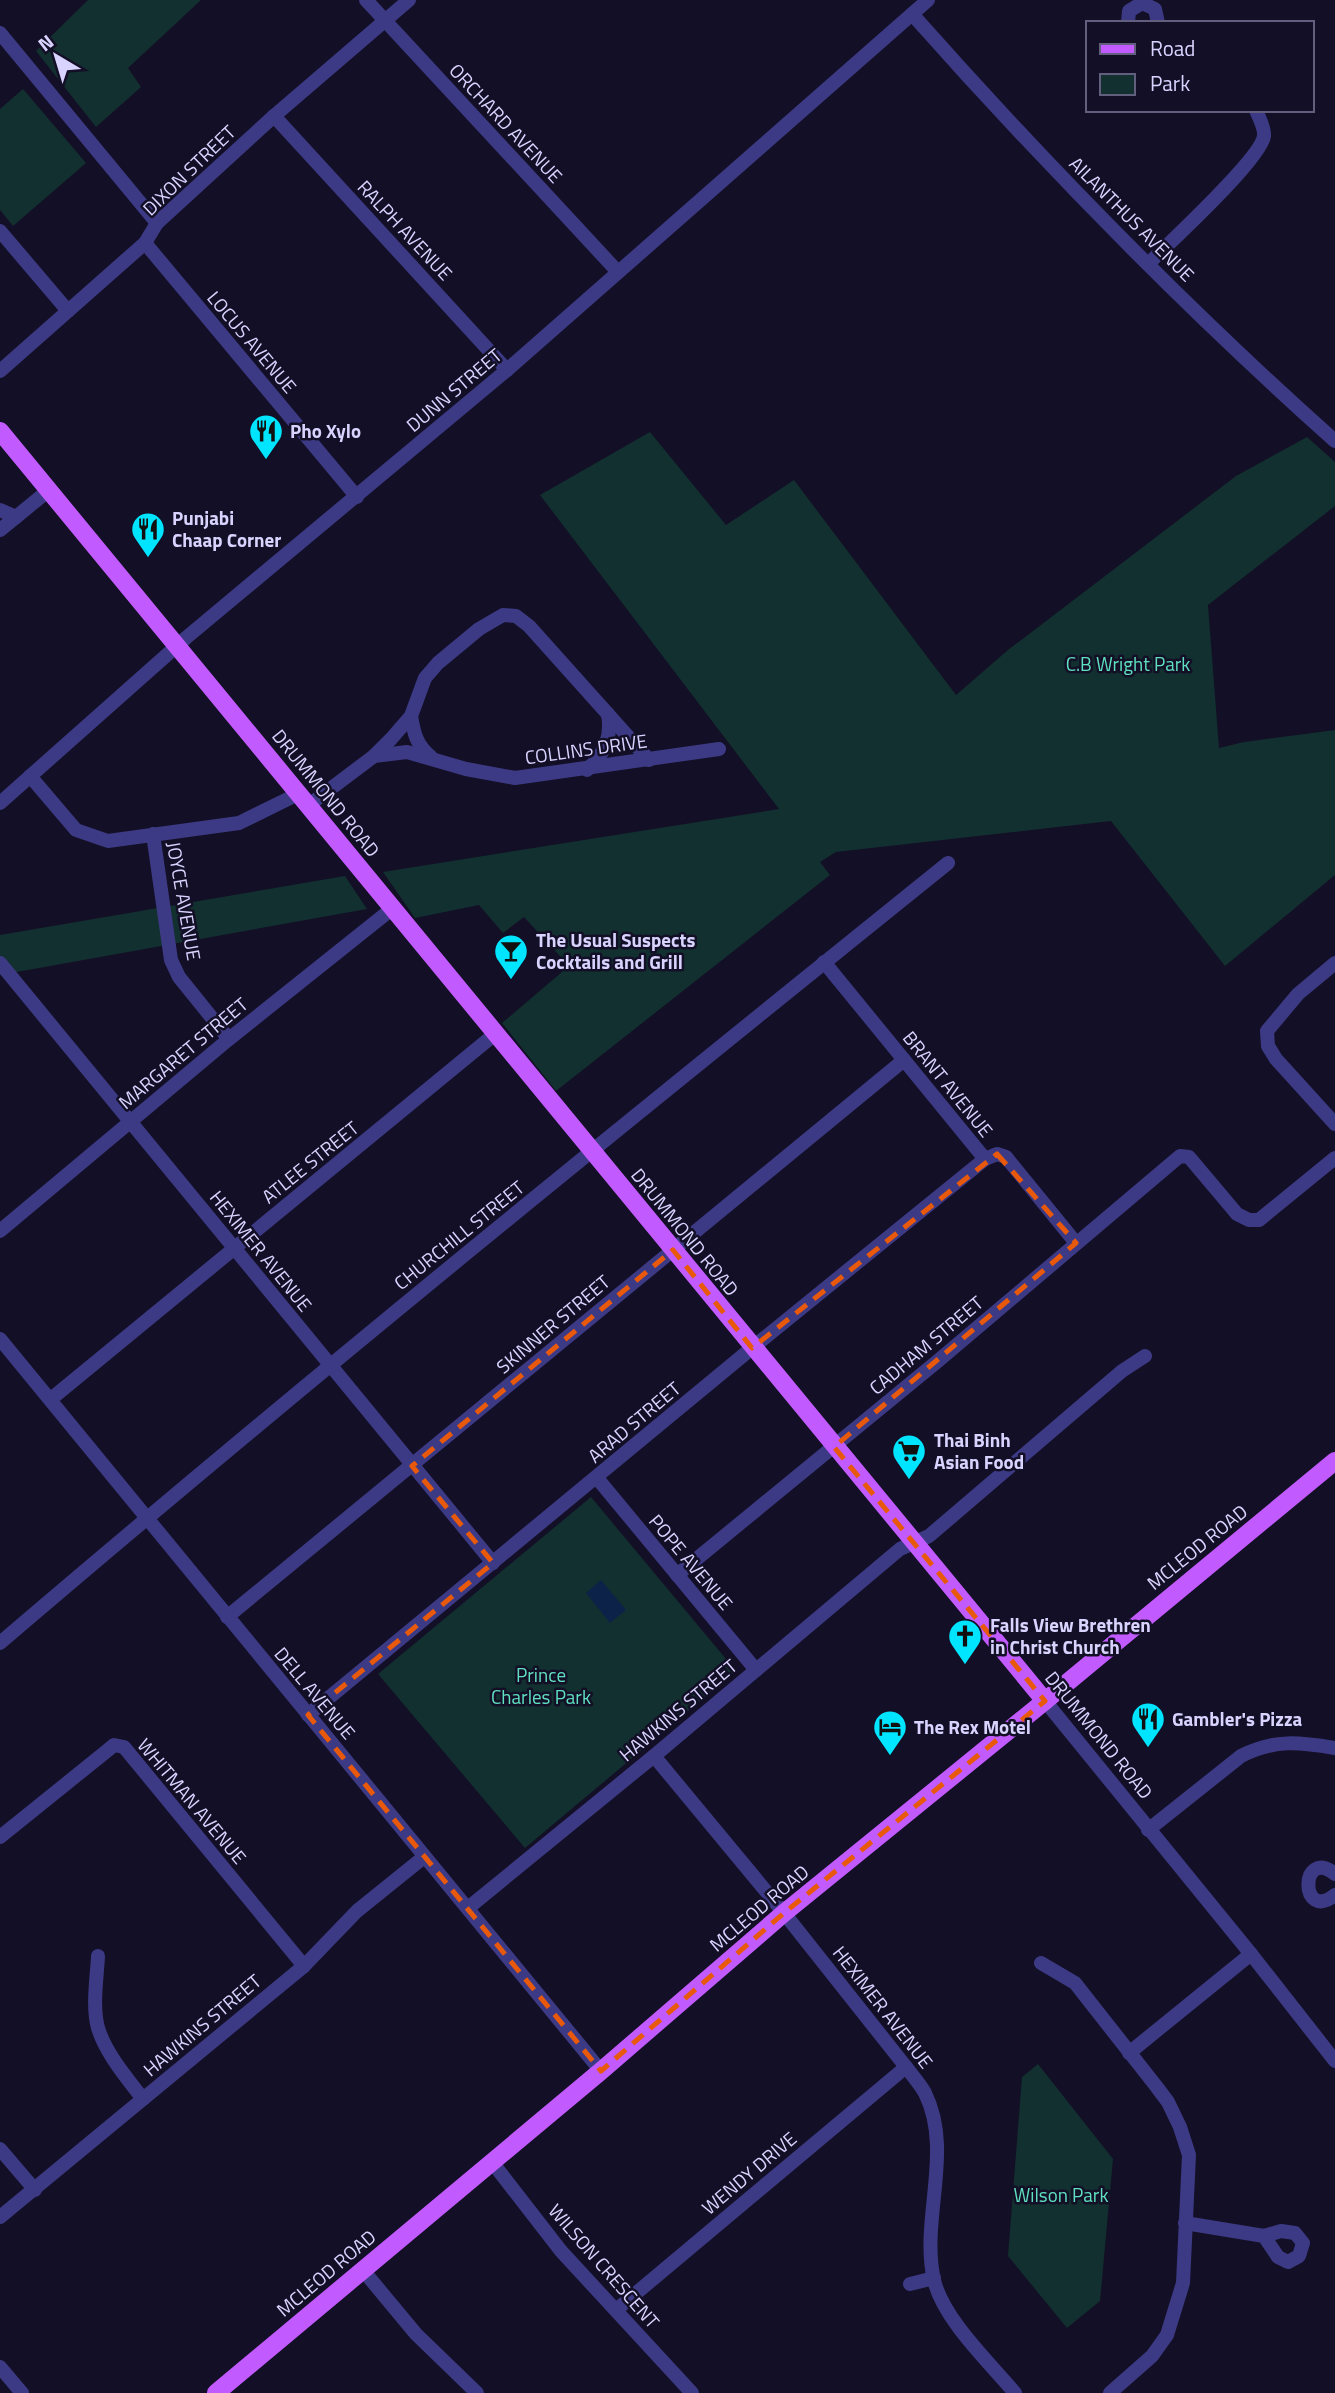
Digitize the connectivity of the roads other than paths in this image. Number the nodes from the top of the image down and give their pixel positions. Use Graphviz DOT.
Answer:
graph roads {
  1 [pos="366,0"];
  2 [pos="409,0"];
  3 [pos="928,0"];
  4 [pos="912,14"];
  5 [pos="386,21"];
  6 [pos="1128,21"];
  7 [pos="1158,21"];
  8 [pos="0,33"];
  9 [pos="1257,112"];
  10 [pos="274,116"];
  11 [pos="157,223"];
  12 [pos="0,231"];
  13 [pos="145,243"];
  14 [pos="1148,264"];
  15 [pos="618,272"];
  16 [pos="68,312"];
  17 [pos="507,370"];
  18 [pos="0,371"];
  19 [pos="0,431"];
  20 [pos="1335,441"];
  21 [pos="48,490"];
  22 [pos="357,497"];
  23 [pos="0,510"];
  24 [pos="16,517"];
  25 [pos="0,530"];
  26 [pos="178,646"];
  27 [pos="608,714"];
  28 [pos="411,716"];
  29 [pos="719,749"];
  30 [pos="374,756"];
  31 [pos="432,758"];
  32 [pos="649,760"];
  33 [pos="587,770"];
  34 [pos="30,776"];
  35 [pos="304,799"];
  36 [pos="0,803"];
  37 [pos="153,834"];
  38 [pos="948,863"];
  39 [pos="393,908"];
  40 [pos="824,962"];
  41 [pos="0,963"];
  42 [pos="1335,963"];
  43 [pos="495,1034"];
  44 [pos="229,1039"];
  45 [pos="904,1060"];
  46 [pos="131,1122"];
  47 [pos="1335,1124"];
  48 [pos="592,1151"];
  49 [pos="1335,1158"];
  50 [pos="985,1159"];
  51 [pos="0,1231"];
  52 [pos="1076,1243"];
  53 [pos="234,1249"];
  54 [pos="673,1250"];
  55 [pos="0,1339"];
  56 [pos="752,1348"];
  57 [pos="1145,1356"];
  58 [pos="331,1365"];
  59 [pos="51,1399"];
  60 [pos="834,1447"];
  61 [pos="1335,1461"];
  62 [pos="412,1466"];
  63 [pos="597,1478"];
  64 [pos="146,1518"];
  65 [pos="913,1543"];
  66 [pos="493,1563"];
  67 [pos="677,1575"];
  68 [pos="227,1618"];
  69 [pos="0,1643"];
  70 [pos="756,1670"];
  71 [pos="1045,1701"];
  72 [pos="308,1715"];
  73 [pos="1335,1748"];
  74 [pos="654,1756"];
  75 [pos="1148,1830"];
  76 [pos="0,1837"];
  77 [pos="424,1857"];
  78 [pos="1335,1874"];
  79 [pos="1335,1895"];
  80 [pos="468,1908"];
  81 [pos="784,1913"];
  82 [pos="1251,1954"];
  83 [pos="98,1956"];
  84 [pos="1041,1963"];
  85 [pos="304,1966"];
  86 [pos="1129,2053"];
  87 [pos="1335,2061"];
  88 [pos="906,2067"];
  89 [pos="601,2071"];
  90 [pos="143,2099"];
  91 [pos="0,2149"];
  92 [pos="492,2162"];
  93 [pos="35,2190"];
  94 [pos="0,2217"];
  95 [pos="1185,2223"];
  96 [pos="1264,2236"];
  97 [pos="362,2269"];
  98 [pos="934,2278"];
  99 [pos="910,2284"];
  100 [pos="616,2310"];
  101 [pos="0,2367"];
  102 [pos="22,2393"];
  103 [pos="216,2393"];
  104 [pos="477,2393"];
  105 [pos="692,2393"];
  106 [pos="1015,2393"];
  107 [pos="1111,2393"];
  1 -- 5 [label="street, ORCHARD AVENUE"];
  2 -- 5 [label="street, DIXON STREET"];
  3 -- 4 [label="street, DUNN STREET"];
  4 -- 14 [label="street, AILANTHUS AVENUE"];
  4 -- 15 [label="street, DUNN STREET"];
  5 -- 10 [label="street, DIXON STREET"];
  5 -- 15 [label="street, ORCHARD AVENUE"];
  6 -- 7 [label="street"];
  8 -- 11 [label="street"];
  9 -- 14 [label="street"];
  10 -- 11 [label="street, DIXON STREET"];
  10 -- 17 [label="street, RALPH AVENUE"];
  11 -- 13 [label="street, DIXON STREET"];
  12 -- 16 [label="street"];
  13 -- 16 [label="street, DIXON STREET"];
  13 -- 22 [label="street, LOCUS AVENUE"];
  14 -- 20 [label="street, AILANTHUS AVENUE"];
  15 -- 17 [label="street, DUNN STREET"];
  16 -- 18 [label="street, DIXON STREET"];
  17 -- 22 [label="street, DUNN STREET"];
  19 -- 21 [label="main road, DRUMMOND ROAD"];
  21 -- 24 [label="street"];
  21 -- 26 [label="main road, DRUMMOND ROAD"];
  22 -- 26 [label="street, DUNN STREET"];
  23 -- 24 [label="street"];
  24 -- 25 [label="street"];
  26 -- 34 [label="street, DUNN STREET"];
  26 -- 35 [label="main road, DRUMMOND ROAD"];
  27 -- 28 [label="street"];
  27 -- 32 [label="street"];
  27 -- 33 [label="street"];
  28 -- 30 [label="street"];
  28 -- 31 [label="street"];
  29 -- 32 [label="street, COLLINS DRIVE"];
  30 -- 31 [label="street, COLLINS DRIVE"];
  30 -- 35 [label="street"];
  31 -- 33 [label="street, COLLINS DRIVE"];
  32 -- 33 [label="street, COLLINS DRIVE"];
  34 -- 36 [label="street, DUNN STREET"];
  34 -- 37 [label="street"];
  35 -- 37 [label="street"];
  35 -- 39 [label="main road, DRUMMOND ROAD"];
  37 -- 44 [label="street, JOYCE AVENUE"];
  38 -- 40 [label="street, CHURCHILL STREET"];
  39 -- 43 [label="main road, DRUMMOND ROAD"];
  39 -- 44 [label="street, MARGARET STREET"];
  40 -- 45 [label="street, BRANT AVENUE"];
  40 -- 48 [label="street, CHURCHILL STREET"];
  41 -- 46 [label="street, HEXIMER AVENUE"];
  42 -- 47 [label="street"];
  43 -- 48 [label="main road, DRUMMOND ROAD"];
  43 -- 53 [label="street, ATLEE STREET"];
  44 -- 46 [label="street, MARGARET STREET"];
  45 -- 50 [label="street, BRANT AVENUE"];
  45 -- 54 [label="street, SKINNER STREET"];
  46 -- 51 [label="street, MARGARET STREET"];
  46 -- 53 [label="street, HEXIMER AVENUE"];
  48 -- 54 [label="main road, DRUMMOND ROAD"];
  48 -- 58 [label="street, CHURCHILL STREET"];
  49 -- 52 [label="street, CADHAM STREET"];
  50 -- 52 [label="street, BRANT AVENUE"];
  50 -- 56 [label="street, ARAD STREET"];
  52 -- 60 [label="street, CADHAM STREET"];
  53 -- 58 [label="street, HEXIMER AVENUE"];
  53 -- 59 [label="street, ATLEE STREET"];
  54 -- 56 [label="main road, DRUMMOND ROAD"];
  54 -- 62 [label="street, SKINNER STREET"];
  55 -- 59 [label="street, DELL AVENUE"];
  56 -- 60 [label="main road, DRUMMOND ROAD"];
  56 -- 63 [label="street, ARAD STREET"];
  57 -- 65 [label="street, HAWKINS STREET"];
  58 -- 62 [label="street, HEXIMER AVENUE"];
  58 -- 64 [label="street, CHURCHILL STREET"];
  59 -- 64 [label="street, DELL AVENUE"];
  60 -- 65 [label="main road, DRUMMOND ROAD"];
  60 -- 67 [label="street, CADHAM STREET"];
  61 -- 71 [label="main road, MCLEOD ROAD"];
  62 -- 66 [label="street, HEXIMER AVENUE"];
  62 -- 68 [label="street, SKINNER STREET"];
  63 -- 66 [label="street, ARAD STREET"];
  63 -- 67 [label="street, POPE AVENUE"];
  64 -- 68 [label="street, DELL AVENUE"];
  64 -- 69 [label="street, CHURCHILL STREET"];
  65 -- 70 [label="street, HAWKINS STREET"];
  65 -- 71 [label="main road, DRUMMOND ROAD"];
  66 -- 72 [label="street, ARAD STREET"];
  67 -- 70 [label="street, POPE AVENUE"];
  68 -- 72 [label="street, DELL AVENUE"];
  70 -- 74 [label="street, HAWKINS STREET"];
  71 -- 75 [label="street, DRUMMOND ROAD"];
  71 -- 81 [label="main road, MCLEOD ROAD"];
  72 -- 77 [label="street, DELL AVENUE"];
  73 -- 75 [label="street"];
  74 -- 80 [label="street, HAWKINS STREET"];
  74 -- 81 [label="street, HEXIMER AVENUE"];
  75 -- 82 [label="street, DRUMMOND ROAD"];
  76 -- 85 [label="street, WHITMAN AVENUE"];
  77 -- 80 [label="street, DELL AVENUE"];
  77 -- 85 [label="street, HAWKINS STREET"];
  78 -- 79 [label="street"];
  80 -- 89 [label="street, DELL AVENUE"];
  81 -- 88 [label="street, HEXIMER AVENUE"];
  81 -- 89 [label="main road, MCLEOD ROAD"];
  82 -- 86 [label="street"];
  82 -- 87 [label="street, DRUMMOND ROAD"];
  83 -- 90 [label="street"];
  84 -- 86 [label="street"];
  85 -- 90 [label="street, HAWKINS STREET"];
  86 -- 95 [label="street"];
  88 -- 98 [label="street, HEXIMER AVENUE"];
  88 -- 100 [label="street, WENDY DRIVE"];
  89 -- 92 [label="main road, MCLEOD ROAD"];
  90 -- 93 [label="street, HAWKINS STREET"];
  91 -- 93 [label="street"];
  92 -- 97 [label="main road, MCLEOD ROAD"];
  92 -- 100 [label="street, WILSON CRESCENT"];
  93 -- 94 [label="street, HAWKINS STREET"];
  95 -- 96 [label="street"];
  95 -- 107 [label="street"];
  97 -- 103 [label="main road, MCLEOD ROAD"];
  97 -- 104 [label="street"];
  98 -- 99 [label="street"];
  98 -- 106 [label="street, HEXIMER AVENUE"];
  100 -- 105 [label="street, WILSON CRESCENT"];
  101 -- 102 [label="street"];
}
